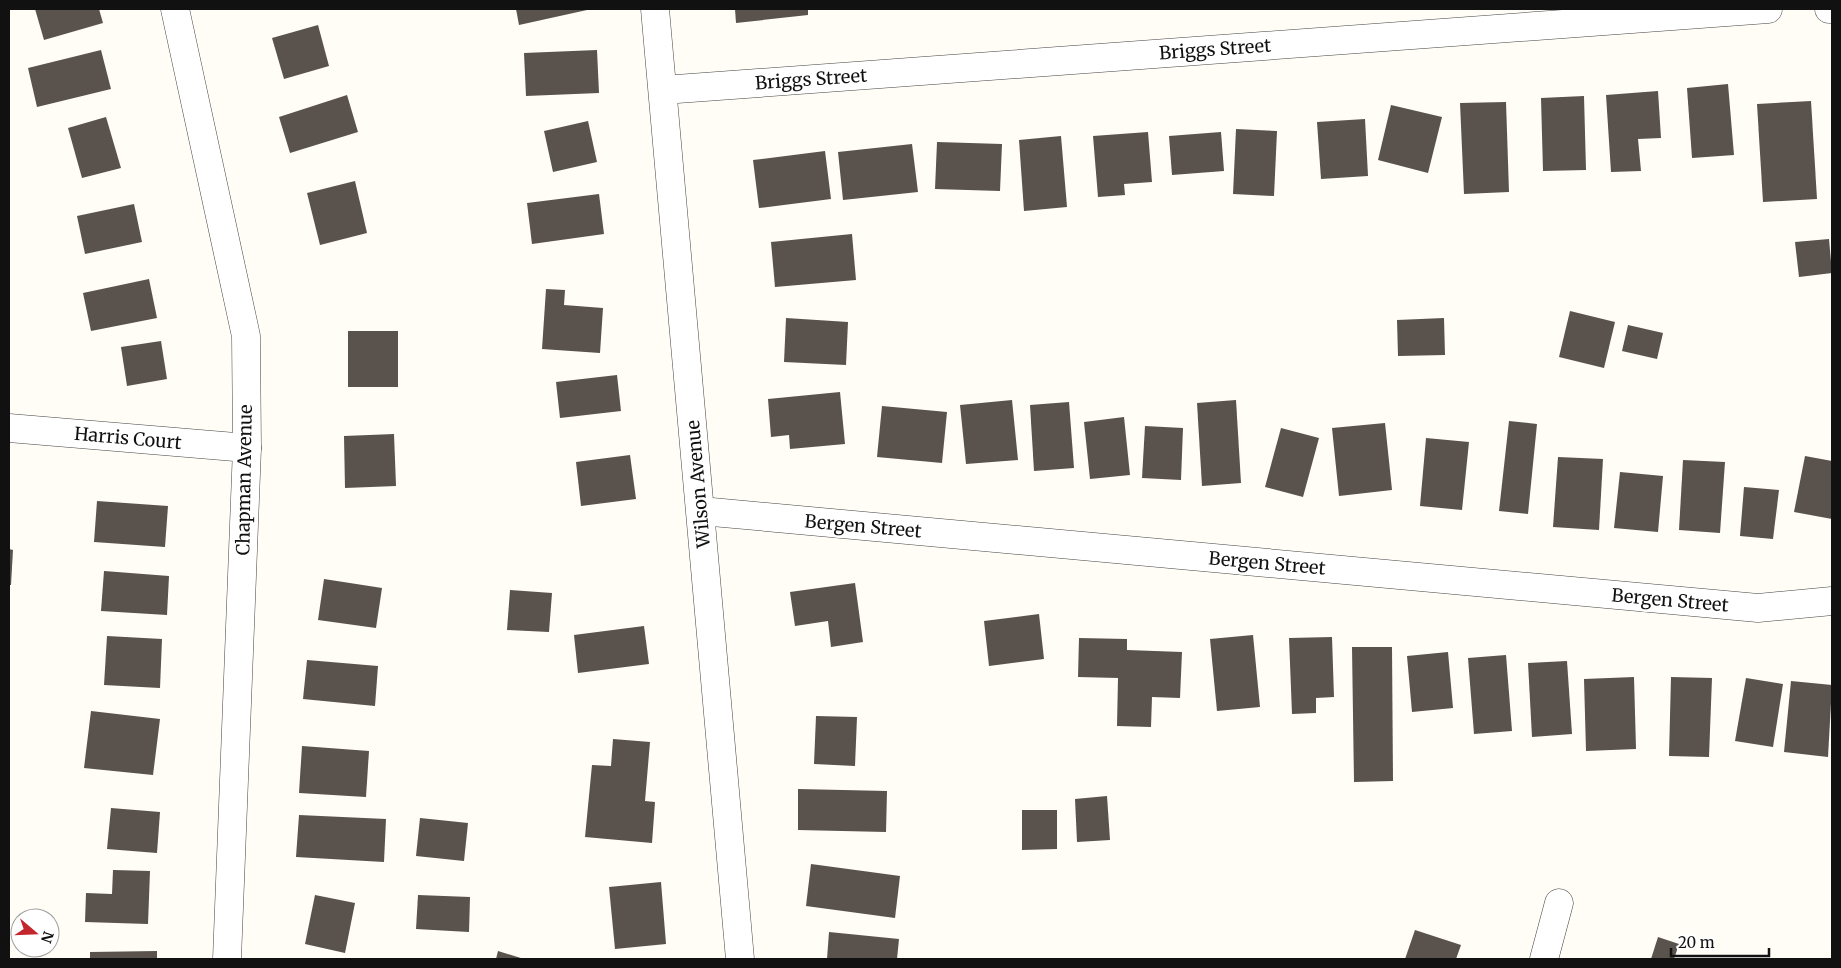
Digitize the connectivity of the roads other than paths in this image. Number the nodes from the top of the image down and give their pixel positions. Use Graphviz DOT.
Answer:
graph roads {
  1 [pos="175,9"];
  2 [pos="655,9"];
  3 [pos="1768,9"];
  4 [pos="1592,15"];
  5 [pos="663,90"];
  6 [pos="9,428"];
  7 [pos="247,448"];
  8 [pos="701,511"];
  9 [pos="1832,601"];
  10 [pos="1559,904"];
  11 [pos="227,959"];
  12 [pos="740,959"];
  13 [pos="1544,959"];
  1 -- 7 [label="street, Chapman Avenue"];
  2 -- 5 [label="street, Wilson Avenue"];
  3 -- 4 [label="street, Briggs Street"];
  4 -- 5 [label="street, Briggs Street"];
  5 -- 8 [label="street, Wilson Avenue"];
  6 -- 7 [label="street, Harris Court"];
  7 -- 11 [label="street, Chapman Avenue"];
  8 -- 9 [label="street, Bergen Street"];
  8 -- 12 [label="street, Wilson Avenue"];
  10 -- 13 [label="street"];
}
